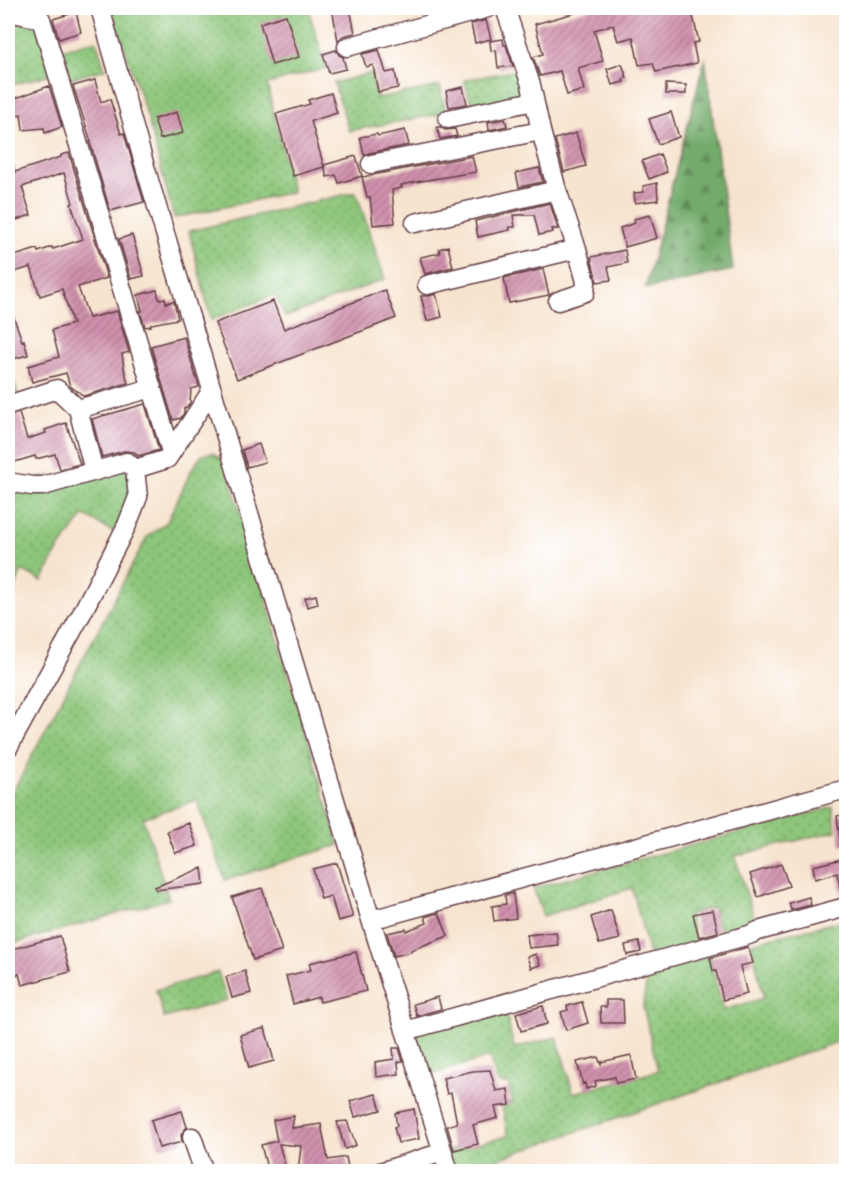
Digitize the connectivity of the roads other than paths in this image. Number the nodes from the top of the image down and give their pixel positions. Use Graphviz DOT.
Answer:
graph roads {
  1 [pos="12,8"];
  2 [pos="100,8"];
  3 [pos="488,8"];
  4 [pos="505,8"];
  5 [pos="346,47"];
  6 [pos="534,100"];
  7 [pos="448,119"];
  8 [pos="541,131"];
  9 [pos="371,164"];
  10 [pos="557,190"];
  11 [pos="415,223"];
  12 [pos="577,249"];
  13 [pos="427,285"];
  14 [pos="558,301"];
  15 [pos="152,388"];
  16 [pos="212,390"];
  17 [pos="8,405"];
  18 [pos="78,409"];
  19 [pos="171,452"];
  20 [pos="135,469"];
  21 [pos="94,471"];
  22 [pos="8,482"];
  23 [pos="8,748"];
  24 [pos="846,789"];
  25 [pos="846,908"];
  26 [pos="371,920"];
  27 [pos="405,1031"];
  28 [pos="192,1137"];
  29 [pos="443,1152"];
  30 [pos="204,1172"];
  31 [pos="380,1172"];
  32 [pos="449,1172"];
  1 -- 15 [label="street"];
  2 -- 16 [label="street"];
  3 -- 5 [label="street"];
  4 -- 6 [label="street"];
  6 -- 7 [label="street"];
  6 -- 8 [label="street"];
  8 -- 9 [label="street"];
  8 -- 10 [label="street"];
  10 -- 11 [label="street"];
  10 -- 12 [label="street"];
  12 -- 13 [label="street"];
  12 -- 14 [label="street"];
  15 -- 18 [label="street"];
  15 -- 19 [label="street"];
  16 -- 19 [label="street"];
  16 -- 26 [label="street"];
  17 -- 18 [label="street"];
  18 -- 21 [label="street"];
  19 -- 20 [label="street"];
  20 -- 21 [label="street"];
  20 -- 23 [label="street"];
  21 -- 22 [label="street"];
  24 -- 26 [label="street"];
  25 -- 27 [label="street"];
  26 -- 27 [label="street"];
  27 -- 29 [label="street"];
  28 -- 30 [label="street"];
  29 -- 31 [label="street"];
  29 -- 32 [label="street"];
}
